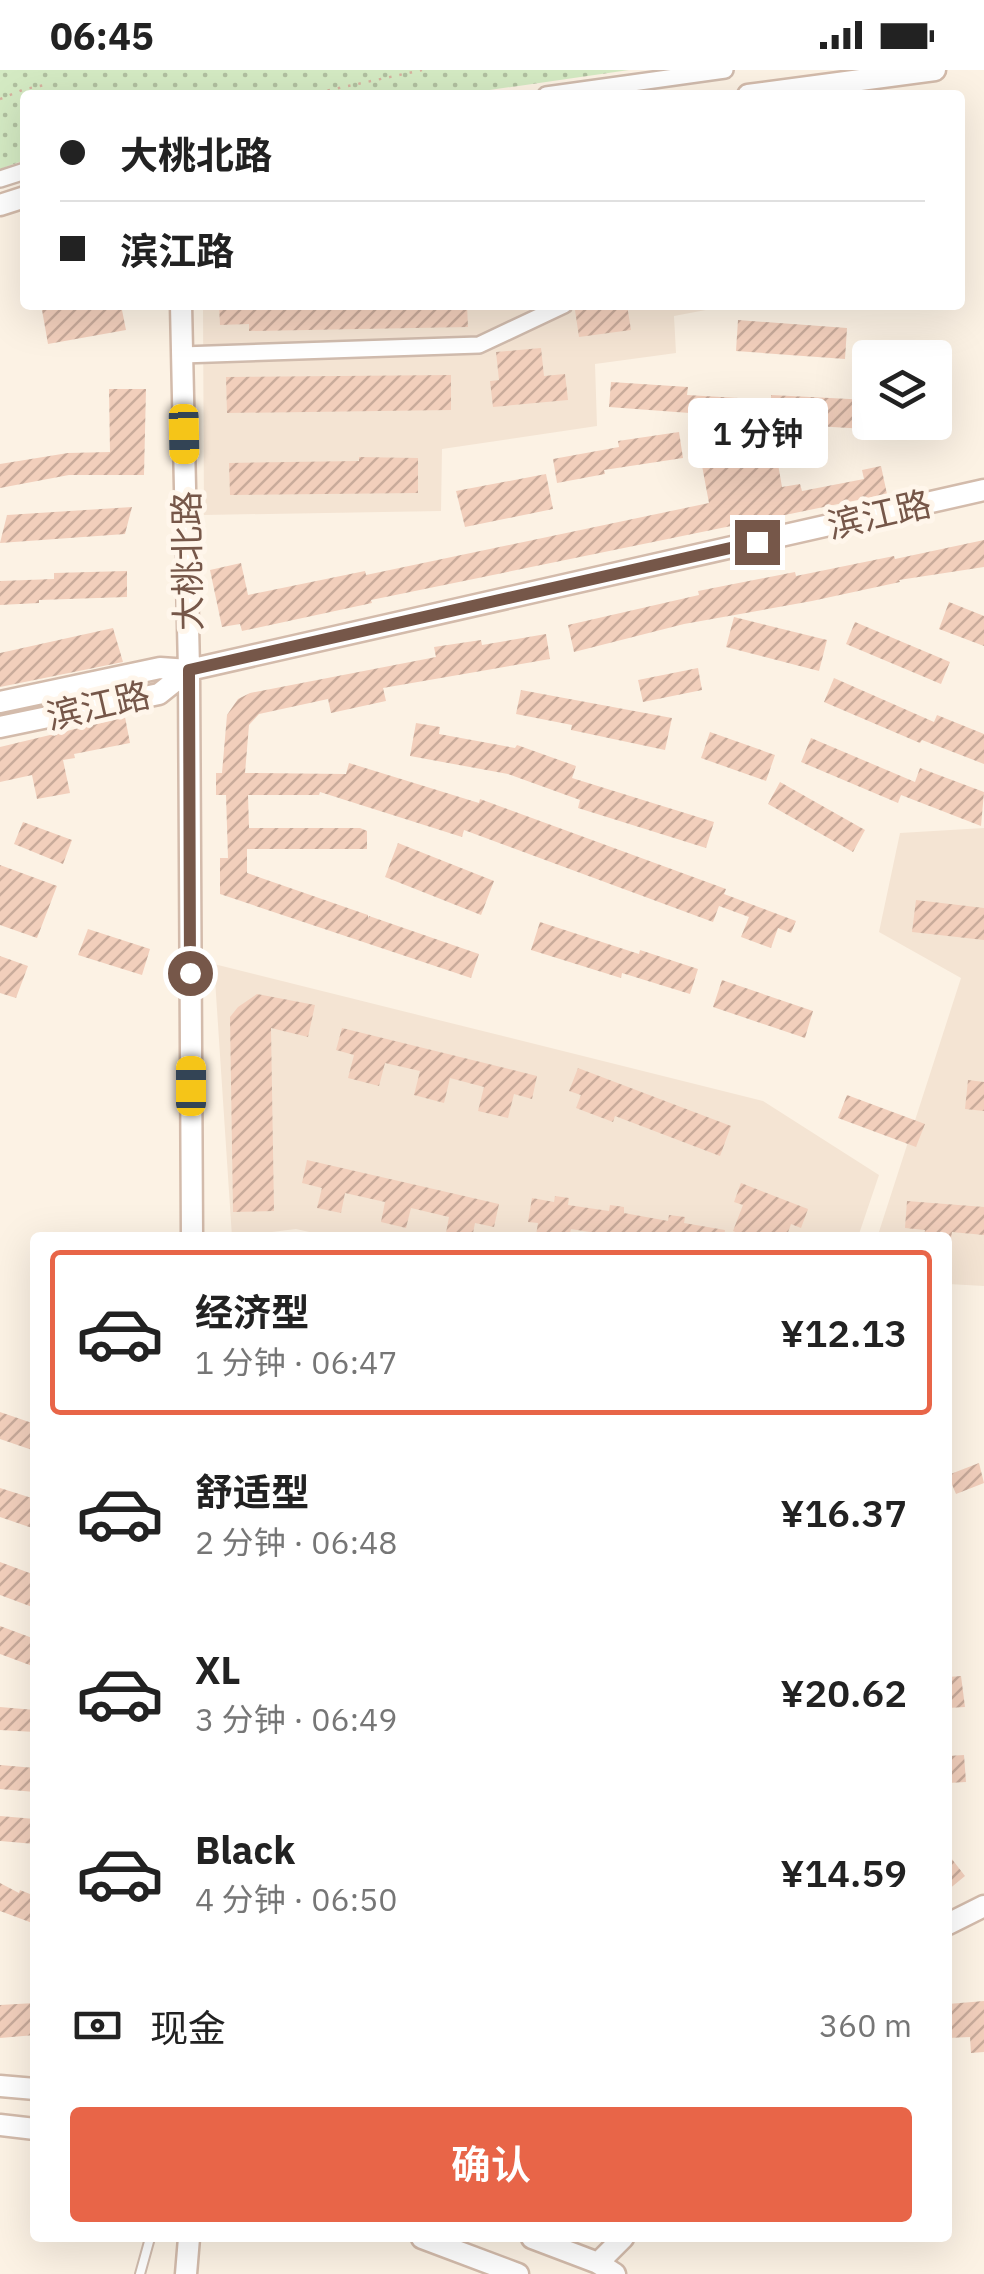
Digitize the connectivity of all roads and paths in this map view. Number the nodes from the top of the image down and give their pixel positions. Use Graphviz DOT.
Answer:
graph roads {
  1 [pos="422,70"];
  2 [pos="724,70"];
  3 [pos="935,70"];
  4 [pos="50,84"];
  5 [pos="20,90"];
  6 [pos="330,90"];
  7 [pos="582,90"];
  8 [pos="785,90"];
  9 [pos="181,310"];
  10 [pos="553,310"];
  11 [pos="182,354"];
  12 [pos="984,490"];
  13 [pos="189,670"];
  14 [pos="0,702"];
  15 [pos="0,727"];
  16 [pos="192,1232"];
  17 [pos="984,1906"];
  18 [pos="952,1922"];
  19 [pos="0,2086"];
  20 [pos="30,2089"];
  21 [pos="0,2125"];
  22 [pos="30,2128"];
  23 [pos="149,2242"];
  24 [pos="188,2242"];
  25 [pos="430,2242"];
  26 [pos="542,2242"];
  27 [pos="620,2242"];
  28 [pos="482,2268"];
  29 [pos="607,2268"];
  30 [pos="140,2274"];
  31 [pos="186,2274"];
  32 [pos="518,2274"];
  1 -- 6 [label="path"];
  2 -- 7 [label="street"];
  3 -- 8 [label="main road"];
  4 -- 5 [label="path"];
  9 -- 11 [label="main road, 大桃北路"];
  10 -- 11 [label="street"];
  11 -- 13 [label="main road, 大桃北路"];
  12 -- 13 [label="main road, 滨江路"];
  13 -- 14 [label="main road, 滨江路"];
  13 -- 15 [label="main road, 滨江路"];
  13 -- 16 [label="main road, 大桃北路"];
  17 -- 18 [label="main road"];
  19 -- 20 [label="main road"];
  21 -- 22 [label="main road"];
  23 -- 30 [label="lane"];
  24 -- 31 [label="main road"];
  25 -- 28 [label="main road"];
  26 -- 29 [label="main road"];
  27 -- 29 [label="main road"];
  28 -- 32 [label="main road"];
}
